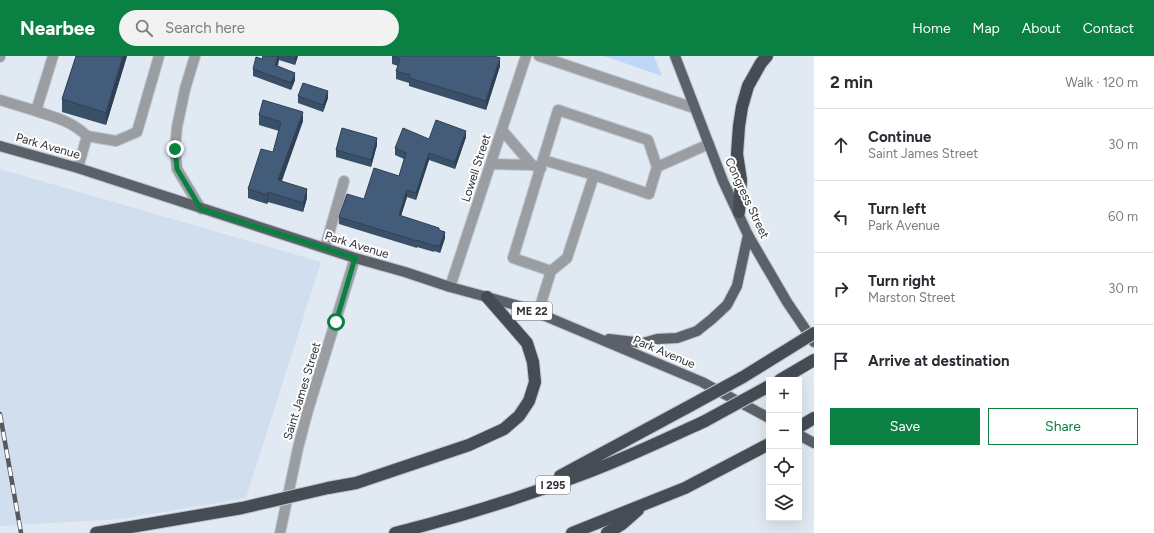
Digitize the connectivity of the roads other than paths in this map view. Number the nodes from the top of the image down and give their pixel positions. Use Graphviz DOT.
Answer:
graph roads {
  1 [pos="52,56"];
  2 [pos="159,56"];
  3 [pos="195,56"];
  4 [pos="526,56"];
  5 [pos="539,56"];
  6 [pos="675,56"];
  7 [pos="767,56"];
  8 [pos="0,100"];
  9 [pos="694,108"];
  10 [pos="36,111"];
  11 [pos="502,130"];
  12 [pos="87,136"];
  13 [pos="709,144"];
  14 [pos="0,146"];
  15 [pos="491,164"];
  16 [pos="539,165"];
  17 [pos="658,167"];
  18 [pos="78,168"];
  19 [pos="594,175"];
  20 [pos="344,181"];
  21 [pos="201,209"];
  22 [pos="739,212"];
  23 [pos="748,235"];
  24 [pos="324,248"];
  25 [pos="355,258"];
  26 [pos="552,271"];
  27 [pos="450,287"];
  28 [pos="488,297"];
  29 [pos="538,314"];
  30 [pos="814,333"];
  31 [pos="598,338"];
  32 [pos="814,342"];
  33 [pos="814,360"];
  34 [pos="785,377"];
  35 [pos="766,388"];
  36 [pos="766,416"];
  37 [pos="814,418"];
  38 [pos="802,425"];
  39 [pos="802,437"];
  40 [pos="814,443"];
  41 [pos="766,446"];
  42 [pos="525,496"];
  43 [pos="644,505"];
  44 [pos="96,533"];
  45 [pos="280,533"];
  46 [pos="395,533"];
  47 [pos="572,533"];
  48 [pos="607,533"];
  1 -- 10 [label="street"];
  2 -- 12 [label="street"];
  3 -- 21 [label="street"];
  4 -- 11 [label="street, Lowell Street"];
  5 -- 9 [label="street"];
  6 -- 9 [label="main road, Congress Street"];
  7 -- 22 [label="highway"];
  8 -- 10 [label="street"];
  9 -- 13 [label="main road, Congress Street"];
  10 -- 12 [label="street"];
  11 -- 15 [label="street, Lowell Street"];
  11 -- 16 [label="street"];
  12 -- 18 [label="street"];
  13 -- 17 [label="street"];
  13 -- 22 [label="main road, Congress Street"];
  14 -- 18 [label="main road, Park Avenue / ME 22"];
  15 -- 16 [label="street"];
  15 -- 27 [label="street, Lowell Street"];
  16 -- 17 [label="street"];
  16 -- 19 [label="street"];
  16 -- 26 [label="street"];
  17 -- 19 [label="street"];
  18 -- 21 [label="main road, Park Avenue / ME 22"];
  19 -- 26 [label="street"];
  20 -- 24 [label="street"];
  21 -- 24 [label="main road, Park Avenue / ME 22"];
  22 -- 23 [label="main road, Congress Street"];
  23 -- 31 [label="main road"];
  23 -- 32 [label="main road, Congress Street"];
  24 -- 25 [label="main road, Park Avenue / ME 22"];
  25 -- 27 [label="main road, Park Avenue / ME 22"];
  25 -- 45 [label="street, Saint James Street"];
  26 -- 29 [label="street"];
  27 -- 28 [label="main road, Park Avenue / ME 22"];
  28 -- 29 [label="main road, Park Avenue / ME 22"];
  28 -- 44 [label="highway, bridge"];
  29 -- 31 [label="main road, Park Avenue / ME 22"];
  30 -- 42 [label="highway, bridge"];
  31 -- 36 [label="main road, Park Avenue / ME 22"];
  33 -- 34 [label="highway"];
  35 -- 42 [label="highway, I 295, bridge"];
  37 -- 38 [label="highway"];
  39 -- 40 [label="main road"];
  41 -- 43 [label="highway"];
  42 -- 46 [label="highway, I 295"];
  43 -- 47 [label="highway"];
  43 -- 48 [label="highway"];
}
